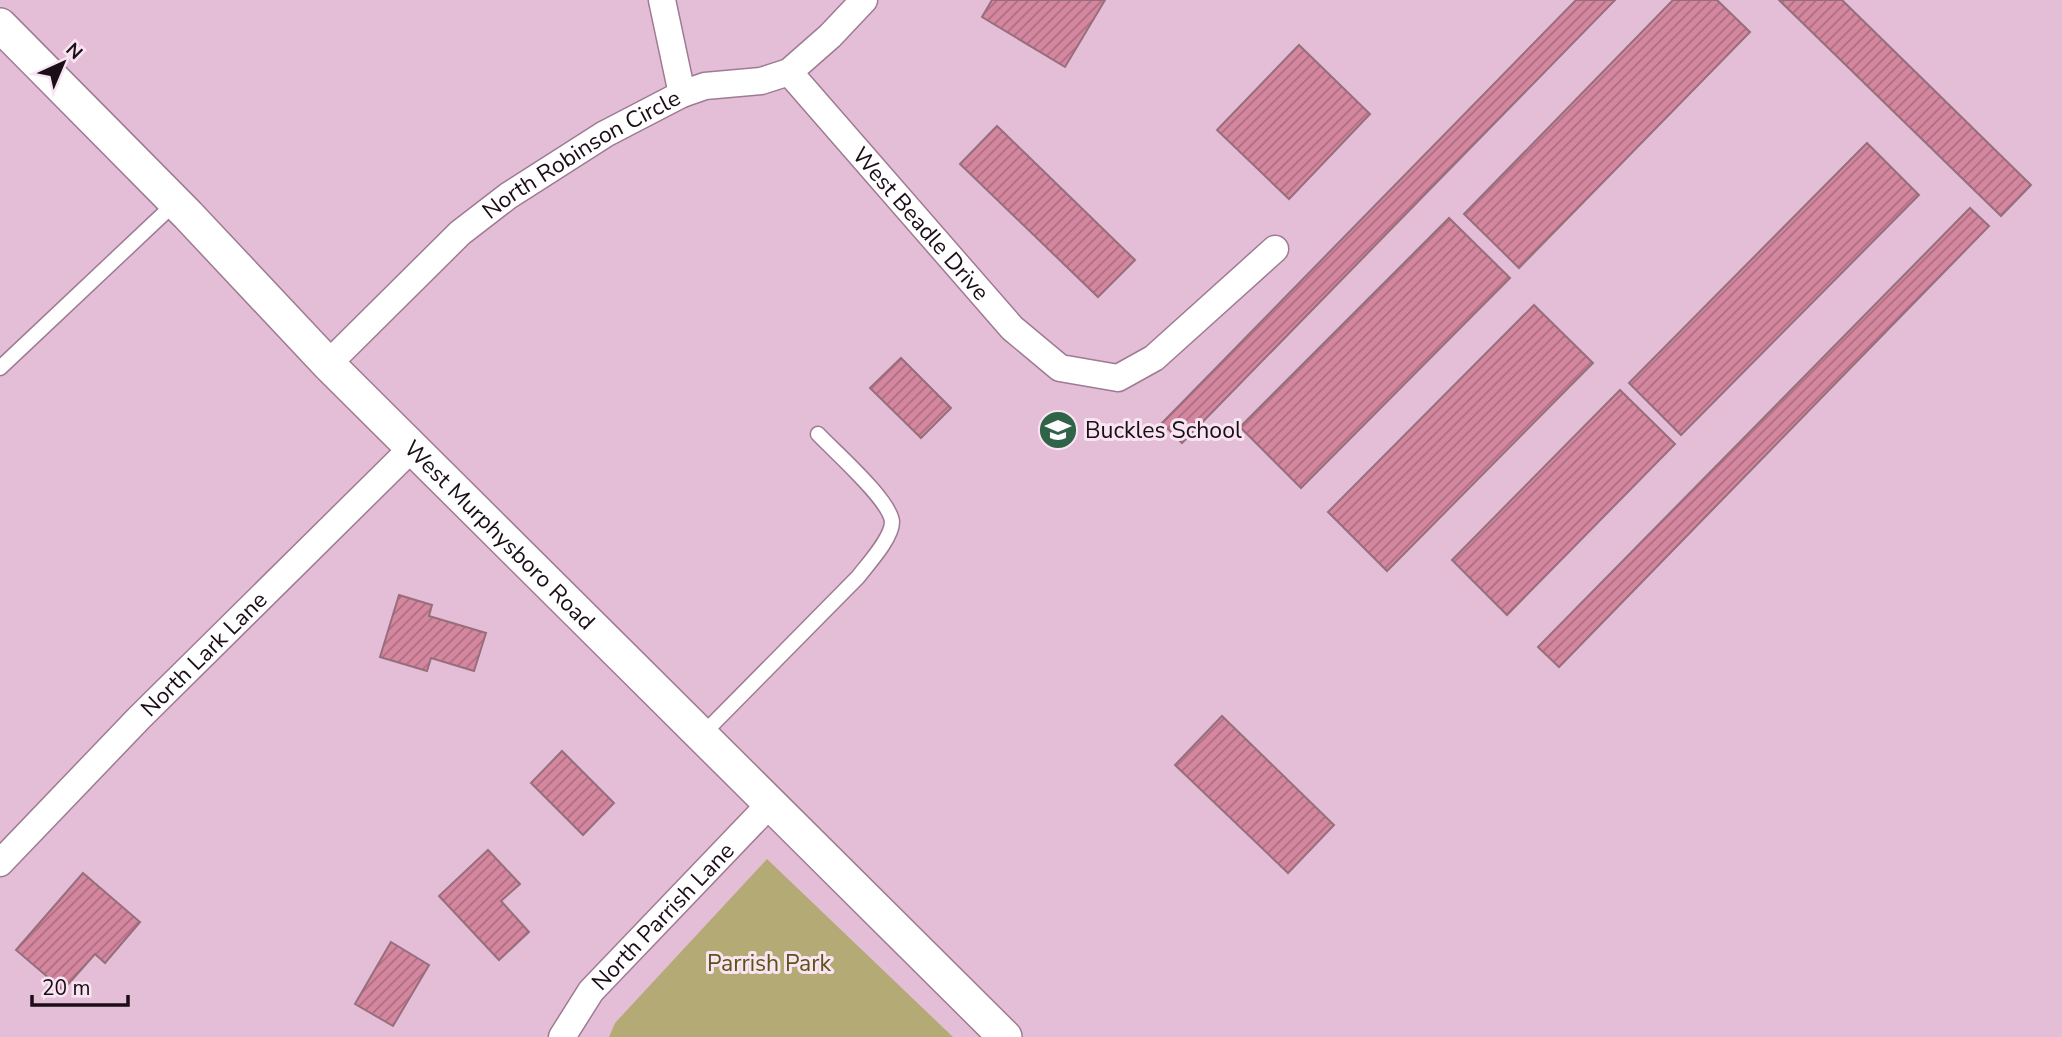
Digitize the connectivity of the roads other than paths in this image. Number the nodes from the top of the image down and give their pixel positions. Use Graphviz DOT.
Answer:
graph roads {
  1 [pos="662,0"];
  2 [pos="864,0"];
  3 [pos="0,25"];
  4 [pos="789,72"];
  5 [pos="682,93"];
  6 [pos="175,203"];
  7 [pos="1275,249"];
  8 [pos="328,364"];
  9 [pos="0,368"];
  10 [pos="818,435"];
  11 [pos="413,447"];
  12 [pos="701,736"];
  13 [pos="770,804"];
  14 [pos="0,863"];
  15 [pos="562,1037"];
  16 [pos="1005,1037"];
  1 -- 5 [label="street"];
  2 -- 4 [label="street, North Robinson Circle"];
  3 -- 6 [label="street, West Murphysboro Road"];
  4 -- 5 [label="street, North Robinson Circle"];
  4 -- 7 [label="street, West Beadle Drive"];
  5 -- 8 [label="street, North Robinson Circle"];
  6 -- 8 [label="street, West Murphysboro Road"];
  6 -- 9 [label="lane"];
  8 -- 11 [label="street, West Murphysboro Road"];
  10 -- 12 [label="lane"];
  11 -- 12 [label="street, West Murphysboro Road"];
  11 -- 14 [label="street, North Lark Lane"];
  12 -- 13 [label="street, West Murphysboro Road"];
  13 -- 15 [label="street, North Parrish Lane"];
  13 -- 16 [label="street, West Murphysboro Road"];
}
